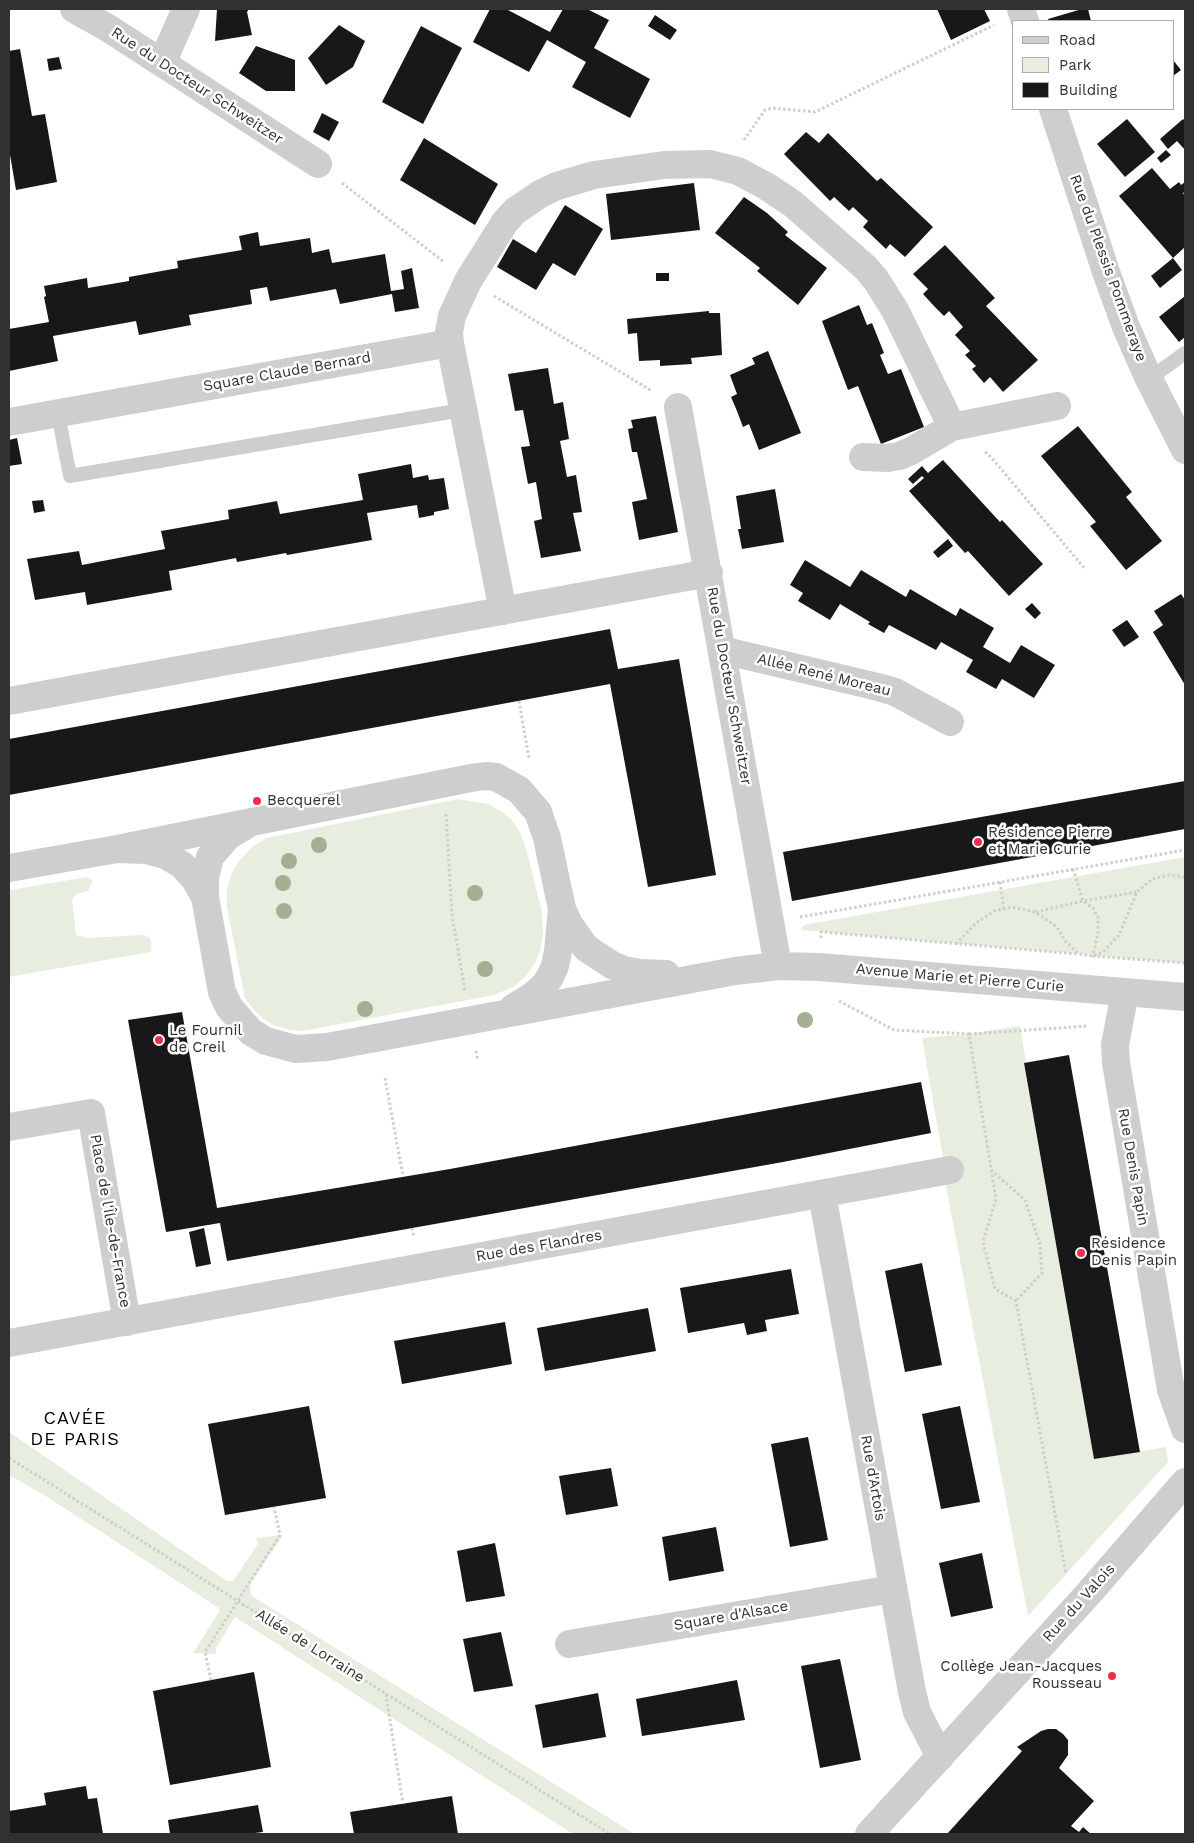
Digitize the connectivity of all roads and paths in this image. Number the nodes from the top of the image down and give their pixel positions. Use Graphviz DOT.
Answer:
graph roads {
  1 [pos="74,9"];
  2 [pos="186,9"];
  3 [pos="1023,14"];
  4 [pos="162,63"];
  5 [pos="1056,110"];
  6 [pos="318,164"];
  7 [pos="725,167"];
  8 [pos="450,343"];
  9 [pos="1185,353"];
  10 [pos="1149,379"];
  11 [pos="1058,406"];
  12 [pos="678,407"];
  13 [pos="462,410"];
  14 [pos="58,414"];
  15 [pos="9,422"];
  16 [pos="952,427"];
  17 [pos="1185,450"];
  18 [pos="863,457"];
  19 [pos="1085,569"];
  20 [pos="709,573"];
  21 [pos="503,611"];
  22 [pos="722,650"];
  23 [pos="9,701"];
  24 [pos="518,701"];
  25 [pos="950,722"];
  26 [pos="530,768"];
  27 [pos="442,784"];
  28 [pos="251,822"];
  29 [pos="117,849"];
  30 [pos="1185,850"];
  31 [pos="9,868"];
  32 [pos="1072,869"];
  33 [pos="1185,877"];
  34 [pos="1000,882"];
  35 [pos="1137,892"];
  36 [pos="205,897"];
  37 [pos="1083,901"];
  38 [pos="1004,909"];
  39 [pos="562,910"];
  40 [pos="1035,912"];
  41 [pos="770,923"];
  42 [pos="956,944"];
  43 [pos="821,945"];
  44 [pos="1079,954"];
  45 [pos="1093,956"];
  46 [pos="1185,963"];
  47 [pos="778,966"];
  48 [pos="735,971"];
  49 [pos="1125,992"];
  50 [pos="1185,997"];
  51 [pos="835,999"];
  52 [pos="497,1015"];
  53 [pos="470,1020"];
  54 [pos="1118,1024"];
  55 [pos="969,1034"];
  56 [pos="478,1060"];
  57 [pos="385,1078"];
  58 [pos="9,1127"];
  59 [pos="990,1169"];
  60 [pos="950,1170"];
  61 [pos="403,1176"];
  62 [pos="822,1194"];
  63 [pos="1016,1301"];
  64 [pos="127,1322"];
  65 [pos="9,1343"];
  66 [pos="1185,1429"];
  67 [pos="9,1458"];
  68 [pos="1185,1482"];
  69 [pos="274,1507"];
  70 [pos="892,1589"];
  71 [pos="1089,1593"];
  72 [pos="238,1601"];
  73 [pos="569,1644"];
  74 [pos="211,1680"];
  75 [pos="386,1694"];
  76 [pos="940,1757"];
  77 [pos="403,1804"];
  78 [pos="610,1834"];
  79 [pos="869,1834"];
  1 -- 4 [label="street, Rue du Docteur Schweitzer"];
  2 -- 4 [label="street"];
  3 -- 7 [label="path"];
  4 -- 6 [label="street, Rue du Docteur Schweitzer"];
  5 -- 10 [label="street, Rue du Plessis Pommeraye"];
  7 -- 8 [label="street"];
  7 -- 16 [label="street"];
  8 -- 13 [label="street"];
  8 -- 14 [label="street, Square Claude Bernard"];
  9 -- 10 [label="lane"];
  10 -- 17 [label="street, Rue du Plessis Pommeraye"];
  11 -- 16 [label="street"];
  12 -- 20 [label="street, Rue du Docteur Schweitzer"];
  13 -- 14 [label="lane"];
  13 -- 21 [label="street"];
  14 -- 15 [label="street, Square Claude Bernard"];
  16 -- 18 [label="street"];
  16 -- 19 [label="path"];
  20 -- 21 [label="street"];
  20 -- 22 [label="street, Rue du Docteur Schweitzer"];
  21 -- 23 [label="street"];
  22 -- 25 [label="street, Allée René Moreau"];
  22 -- 41 [label="street, Rue du Docteur Schweitzer"];
  24 -- 26 [label="path"];
  27 -- 28 [label="street, Avenue Marie et Pierre Curie"];
  27 -- 39 [label="street, Avenue Marie et Pierre Curie"];
  27 -- 53 [label="path"];
  28 -- 29 [label="street, Avenue Marie et Pierre Curie"];
  28 -- 36 [label="street"];
  29 -- 31 [label="street, Avenue Marie et Pierre Curie"];
  29 -- 36 [label="street, Avenue Marie et Pierre Curie"];
  30 -- 32 [label="path"];
  32 -- 34 [label="path"];
  32 -- 37 [label="path"];
  33 -- 35 [label="path"];
  34 -- 38 [label="path"];
  34 -- 41 [label="path"];
  35 -- 37 [label="path"];
  35 -- 45 [label="path"];
  36 -- 53 [label="street, Avenue Marie et Pierre Curie"];
  37 -- 40 [label="path"];
  37 -- 45 [label="path"];
  38 -- 40 [label="path"];
  38 -- 42 [label="path"];
  39 -- 48 [label="street, Avenue Marie et Pierre Curie"];
  39 -- 52 [label="street, Avenue Marie et Pierre Curie"];
  40 -- 44 [label="path"];
  41 -- 47 [label="street, Rue du Docteur Schweitzer"];
  42 -- 43 [label="path"];
  42 -- 44 [label="path"];
  44 -- 45 [label="path"];
  45 -- 46 [label="path"];
  47 -- 48 [label="street, Avenue Marie et Pierre Curie"];
  47 -- 49 [label="street, Avenue Marie et Pierre Curie"];
  48 -- 52 [label="street, Avenue Marie et Pierre Curie"];
  49 -- 50 [label="street, Avenue Marie et Pierre Curie"];
  49 -- 54 [label="street, Rue Denis Papin"];
  51 -- 55 [label="path"];
  52 -- 53 [label="street, Avenue Marie et Pierre Curie"];
  53 -- 56 [label="path"];
  54 -- 55 [label="path"];
  54 -- 66 [label="street, Rue Denis Papin"];
  55 -- 59 [label="path"];
  57 -- 61 [label="path"];
  58 -- 64 [label="street, Place de l'Île-de-France"];
  59 -- 63 [label="path"];
  59 -- 63 [label="path"];
  60 -- 62 [label="street, Rue des Flandres"];
  62 -- 64 [label="street, Rue des Flandres"];
  62 -- 70 [label="street, Rue d'Artois"];
  63 -- 71 [label="path"];
  64 -- 65 [label="street, Place de l'Île-de-France"];
  67 -- 72 [label="path, Allée de Lorraine"];
  68 -- 71 [label="street, Rue du Valois"];
  69 -- 72 [label="path"];
  70 -- 73 [label="street, Square d'Alsace"];
  70 -- 76 [label="street, Rue d'Artois"];
  71 -- 76 [label="street, Rue du Valois"];
  72 -- 74 [label="path"];
  72 -- 75 [label="path, Allée de Lorraine"];
  75 -- 77 [label="path"];
  75 -- 78 [label="path, Allée de Lorraine"];
  76 -- 79 [label="street, Rue du Valois"];
}
